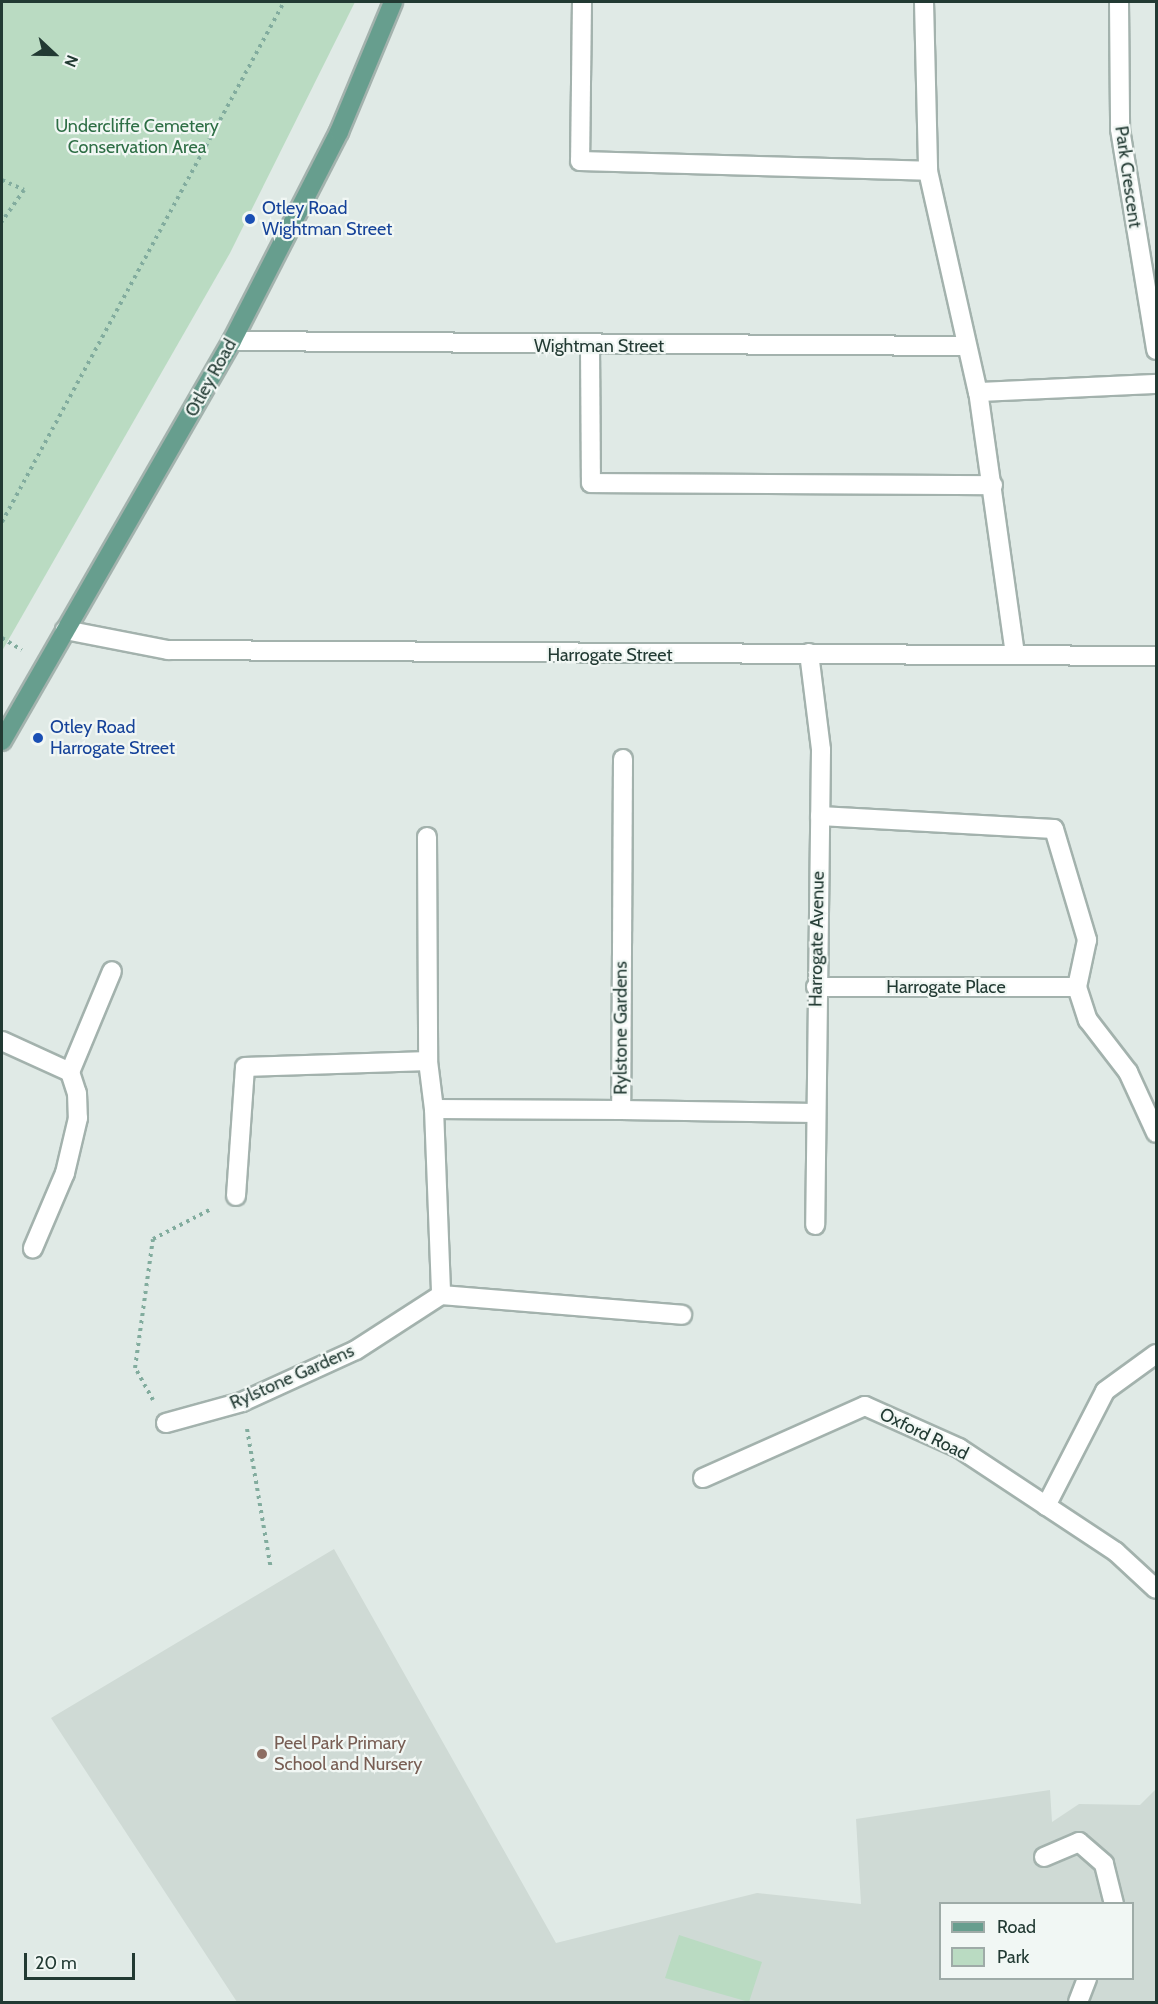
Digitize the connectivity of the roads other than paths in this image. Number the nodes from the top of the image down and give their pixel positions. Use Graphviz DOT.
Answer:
graph roads {
  1 [pos="393,2"];
  2 [pos="582,2"];
  3 [pos="924,2"];
  4 [pos="1119,2"];
  5 [pos="928,171"];
  6 [pos="232,341"];
  7 [pos="590,346"];
  8 [pos="965,346"];
  9 [pos="1156,350"];
  10 [pos="1156,384"];
  11 [pos="978,392"];
  12 [pos="993,486"];
  13 [pos="65,630"];
  14 [pos="809,653"];
  15 [pos="1015,654"];
  16 [pos="1156,656"];
  17 [pos="2,741"];
  18 [pos="623,759"];
  19 [pos="820,816"];
  20 [pos="427,837"];
  21 [pos="112,971"];
  22 [pos="816,987"];
  23 [pos="1077,987"];
  24 [pos="2,1041"];
  25 [pos="428,1061"];
  26 [pos="70,1072"];
  27 [pos="434,1109"];
  28 [pos="621,1110"];
  29 [pos="815,1113"];
  30 [pos="1156,1133"];
  31 [pos="236,1196"];
  32 [pos="815,1225"];
  33 [pos="33,1248"];
  34 [pos="441,1295"];
  35 [pos="682,1315"];
  36 [pos="1156,1354"];
  37 [pos="166,1423"];
  38 [pos="702,1478"];
  39 [pos="1046,1506"];
  40 [pos="1156,1589"];
  41 [pos="1044,1857"];
  42 [pos="1114,1902"];
  43 [pos="1086,1980"];
  44 [pos="1078,2002"];
  1 -- 6 [label="main road, Otley Road"];
  2 -- 5 [label="street"];
  3 -- 5 [label="street"];
  4 -- 9 [label="street, Park Crescent"];
  5 -- 8 [label="street"];
  6 -- 7 [label="street, Wightman Street"];
  6 -- 13 [label="main road, Otley Road"];
  7 -- 8 [label="street, Wightman Street"];
  7 -- 12 [label="street"];
  8 -- 11 [label="street"];
  10 -- 11 [label="street"];
  11 -- 12 [label="street"];
  12 -- 15 [label="street"];
  13 -- 14 [label="street, Harrogate Street"];
  13 -- 17 [label="main road, Otley Road"];
  14 -- 15 [label="street, Harrogate Street"];
  14 -- 19 [label="street, Harrogate Avenue"];
  15 -- 16 [label="street, Harrogate Street"];
  18 -- 28 [label="street, Rylstone Gardens"];
  19 -- 22 [label="street, Harrogate Avenue"];
  19 -- 23 [label="street"];
  20 -- 25 [label="street"];
  21 -- 26 [label="street"];
  22 -- 23 [label="street, Harrogate Place"];
  22 -- 29 [label="street, Harrogate Avenue"];
  23 -- 30 [label="street"];
  24 -- 26 [label="street"];
  25 -- 27 [label="street"];
  25 -- 31 [label="street"];
  26 -- 33 [label="street"];
  27 -- 28 [label="street, Rylstone Gardens"];
  27 -- 34 [label="street"];
  28 -- 29 [label="street"];
  29 -- 32 [label="street, Harrogate Avenue"];
  34 -- 35 [label="street"];
  34 -- 37 [label="street, Rylstone Gardens"];
  36 -- 39 [label="street"];
  38 -- 39 [label="street, Oxford Road"];
  39 -- 40 [label="street, Oxford Road"];
  41 -- 42 [label="street"];
  43 -- 44 [label="street"];
}
